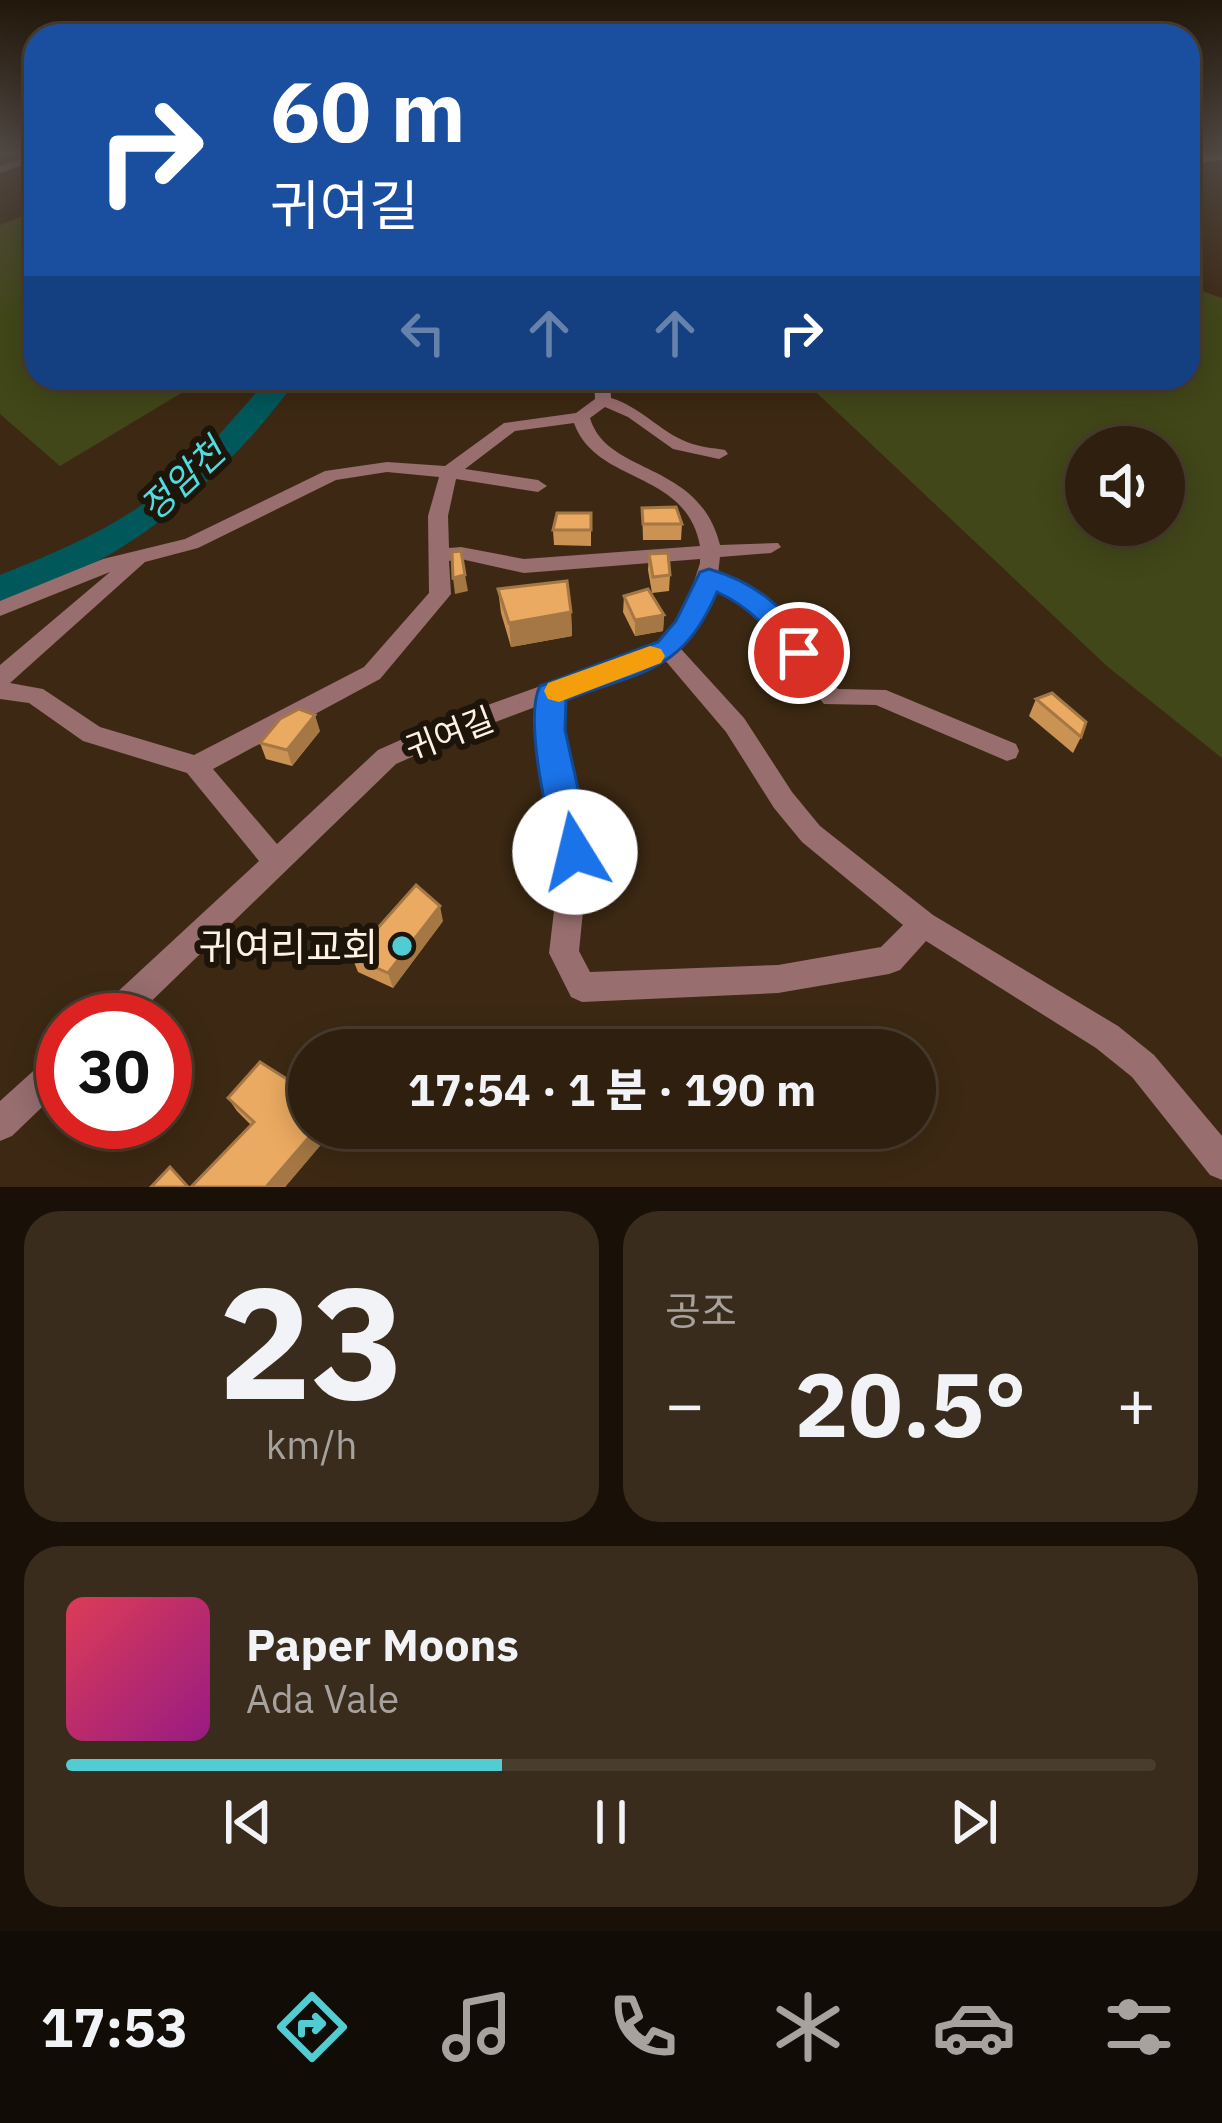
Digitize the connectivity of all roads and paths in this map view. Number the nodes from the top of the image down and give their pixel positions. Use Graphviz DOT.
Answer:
graph roads {
  1 [pos="603,390"];
  2 [pos="581,417"];
  3 [pos="719,454"];
  4 [pos="449,472"];
  5 [pos="538,486"];
  6 [pos="771,547"];
  7 [pos="140,556"];
  8 [pos="441,556"];
  9 [pos="712,566"];
  10 [pos="0,609"];
  11 [pos="668,649"];
  12 [pos="0,678"];
  13 [pos="0,690"];
  14 [pos="550,694"];
  15 [pos="1007,751"];
  16 [pos="196,766"];
  17 [pos="276,862"];
  18 [pos="923,924"];
  19 [pos="138,993"];
  20 [pos="36,1090"];
  21 [pos="0,1124"];
  22 [pos="1222,1163"];
  1 -- 2 [label="street"];
  1 -- 3 [label="street"];
  2 -- 4 [label="street"];
  2 -- 9 [label="street"];
  4 -- 5 [label="street"];
  4 -- 7 [label="street"];
  4 -- 8 [label="street"];
  6 -- 9 [label="street"];
  7 -- 10 [label="street"];
  7 -- 12 [label="street"];
  8 -- 9 [label="street"];
  8 -- 16 [label="street"];
  9 -- 11 [label="street"];
  9 -- 15 [label="street"];
  11 -- 14 [label="street, 귀여길"];
  11 -- 18 [label="street"];
  13 -- 16 [label="street"];
  14 -- 17 [label="street, 귀여길"];
  14 -- 18 [label="street"];
  16 -- 17 [label="street"];
  17 -- 19 [label="street, 귀여길"];
  18 -- 22 [label="street"];
  20 -- 21 [label="street"];
}
